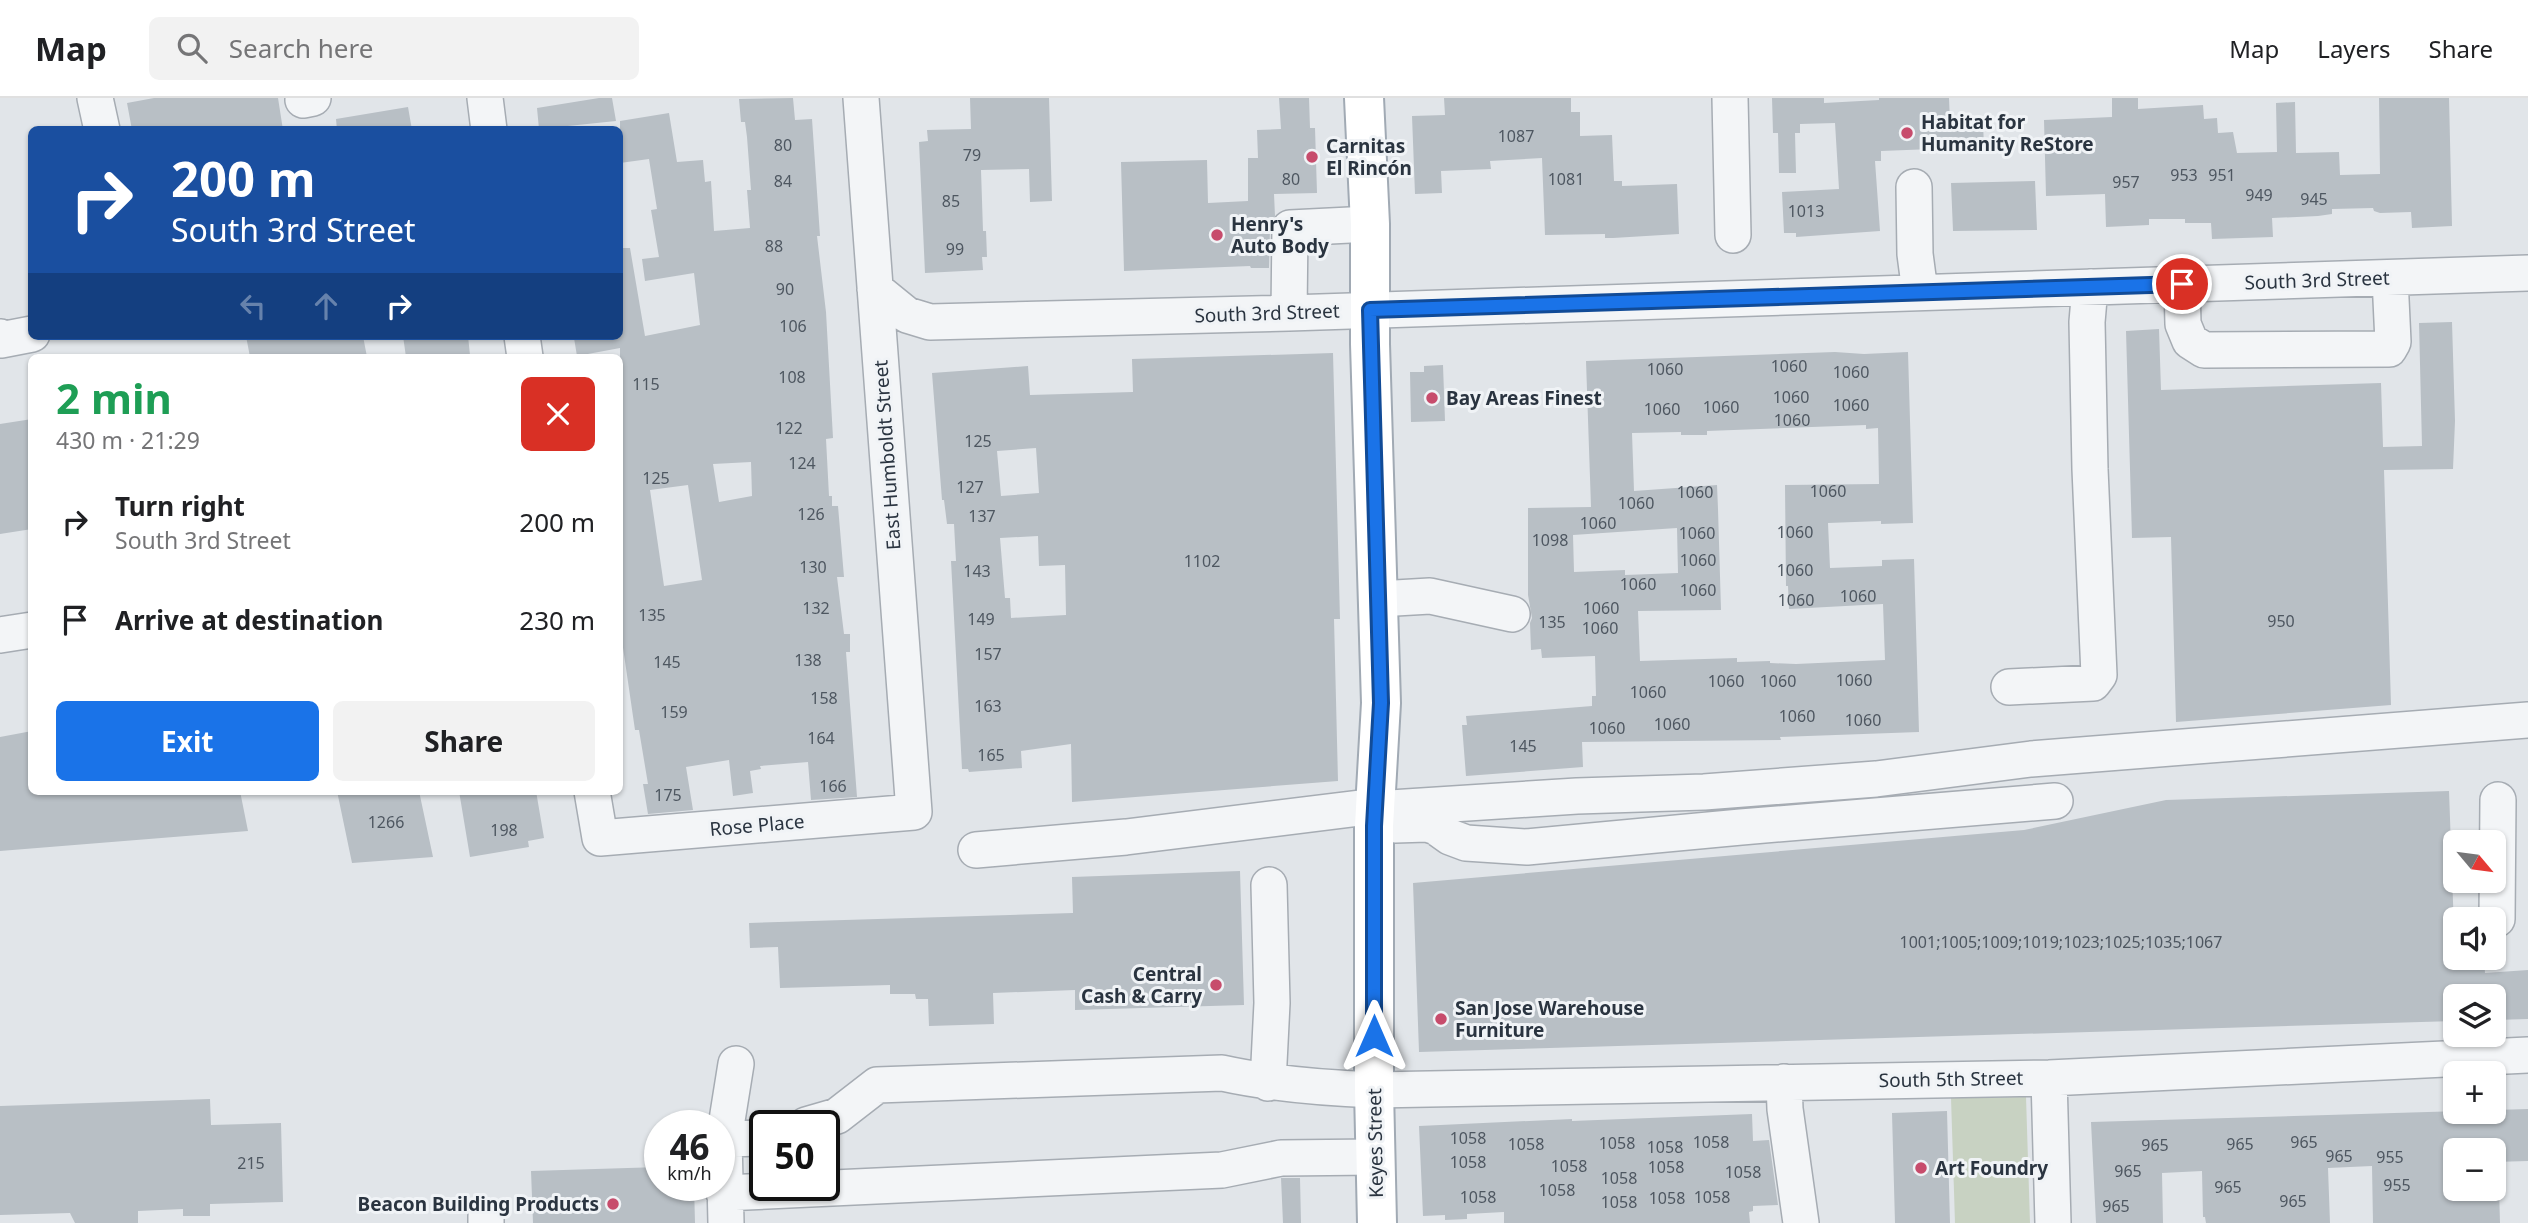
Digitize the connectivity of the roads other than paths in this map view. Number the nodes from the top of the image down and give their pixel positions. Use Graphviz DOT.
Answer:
graph roads {
  1 [pos="94,98"];
  2 [pos="485,98"];
  3 [pos="861,98"];
  4 [pos="1364,98"];
  5 [pos="1730,98"];
  6 [pos="101,126"];
  7 [pos="488,126"];
  8 [pos="1914,187"];
  9 [pos="1370,224"];
  10 [pos="1733,235"];
  11 [pos="2528,273"];
  12 [pos="2390,278"];
  13 [pos="2182,284"];
  14 [pos="2090,287"];
  15 [pos="875,289"];
  16 [pos="1920,292"];
  17 [pos="1370,310"];
  18 [pos="1289,313"];
  19 [pos="930,322"];
  20 [pos="28,335"];
  21 [pos="0,337"];
  22 [pos="881,373"];
  23 [pos="1378,598"];
  24 [pos="1512,614"];
  25 [pos="28,631"];
  26 [pos="0,635"];
  27 [pos="2009,687"];
  28 [pos="2528,720"];
  29 [pos="593,795"];
  30 [pos="2498,800"];
  31 [pos="2056,802"];
  32 [pos="914,811"];
  33 [pos="1375,814"];
  34 [pos="976,850"];
  35 [pos="2513,850"];
  36 [pos="1269,885"];
  37 [pos="2500,907"];
  38 [pos="2528,1055"];
  39 [pos="736,1064"];
  40 [pos="2049,1078"];
  41 [pos="1784,1082"];
  42 [pos="1268,1083"];
  43 [pos="1374,1090"];
  44 [pos="729,1110"];
  45 [pos="840,1114"];
  46 [pos="1375,1157"];
  47 [pos="725,1208"];
  48 [pos="1377,1223"];
  49 [pos="1801,1223"];
  50 [pos="2053,1223"];
  1 -- 6 [label="street"];
  2 -- 7 [label="street"];
  3 -- 15 [label="street, East Humboldt Street"];
  4 -- 9 [label="main road, Keyes Street"];
  5 -- 10 [label="street"];
  8 -- 16 [label="street"];
  9 -- 17 [label="main road, Keyes Street"];
  9 -- 18 [label="street"];
  11 -- 12 [label="street, South 3rd Street"];
  12 -- 13 [label="street, South 3rd Street"];
  12 -- 13 [label="street"];
  13 -- 14 [label="street, South 3rd Street"];
  14 -- 16 [label="street, South 3rd Street"];
  14 -- 27 [label="street"];
  15 -- 19 [label="street"];
  15 -- 22 [label="street, East Humboldt Street"];
  16 -- 17 [label="street, South 3rd Street"];
  17 -- 18 [label="street, South 3rd Street"];
  17 -- 23 [label="main road, Keyes Street"];
  18 -- 19 [label="street, South 3rd Street"];
  19 -- 22 [label="street"];
  20 -- 21 [label="street"];
  22 -- 32 [label="street, East Humboldt Street"];
  23 -- 24 [label="street"];
  23 -- 33 [label="main road, Keyes Street"];
  25 -- 26 [label="street"];
  28 -- 33 [label="street"];
  29 -- 32 [label="street, Rose Place"];
  30 -- 35 [label="street"];
  31 -- 33 [label="street"];
  33 -- 34 [label="street"];
  33 -- 43 [label="main road, Keyes Street"];
  35 -- 37 [label="street"];
  36 -- 42 [label="street"];
  38 -- 40 [label="street, South 5th Street"];
  39 -- 44 [label="street"];
  40 -- 41 [label="street, South 5th Street"];
  40 -- 50 [label="street"];
  41 -- 43 [label="street, South 5th Street"];
  41 -- 49 [label="street"];
  42 -- 43 [label="street, South 5th Street"];
  42 -- 45 [label="street, South 5th Street"];
  43 -- 46 [label="main road, Keyes Street"];
  46 -- 47 [label="street"];
  46 -- 48 [label="main road, Keyes Street"];
}
